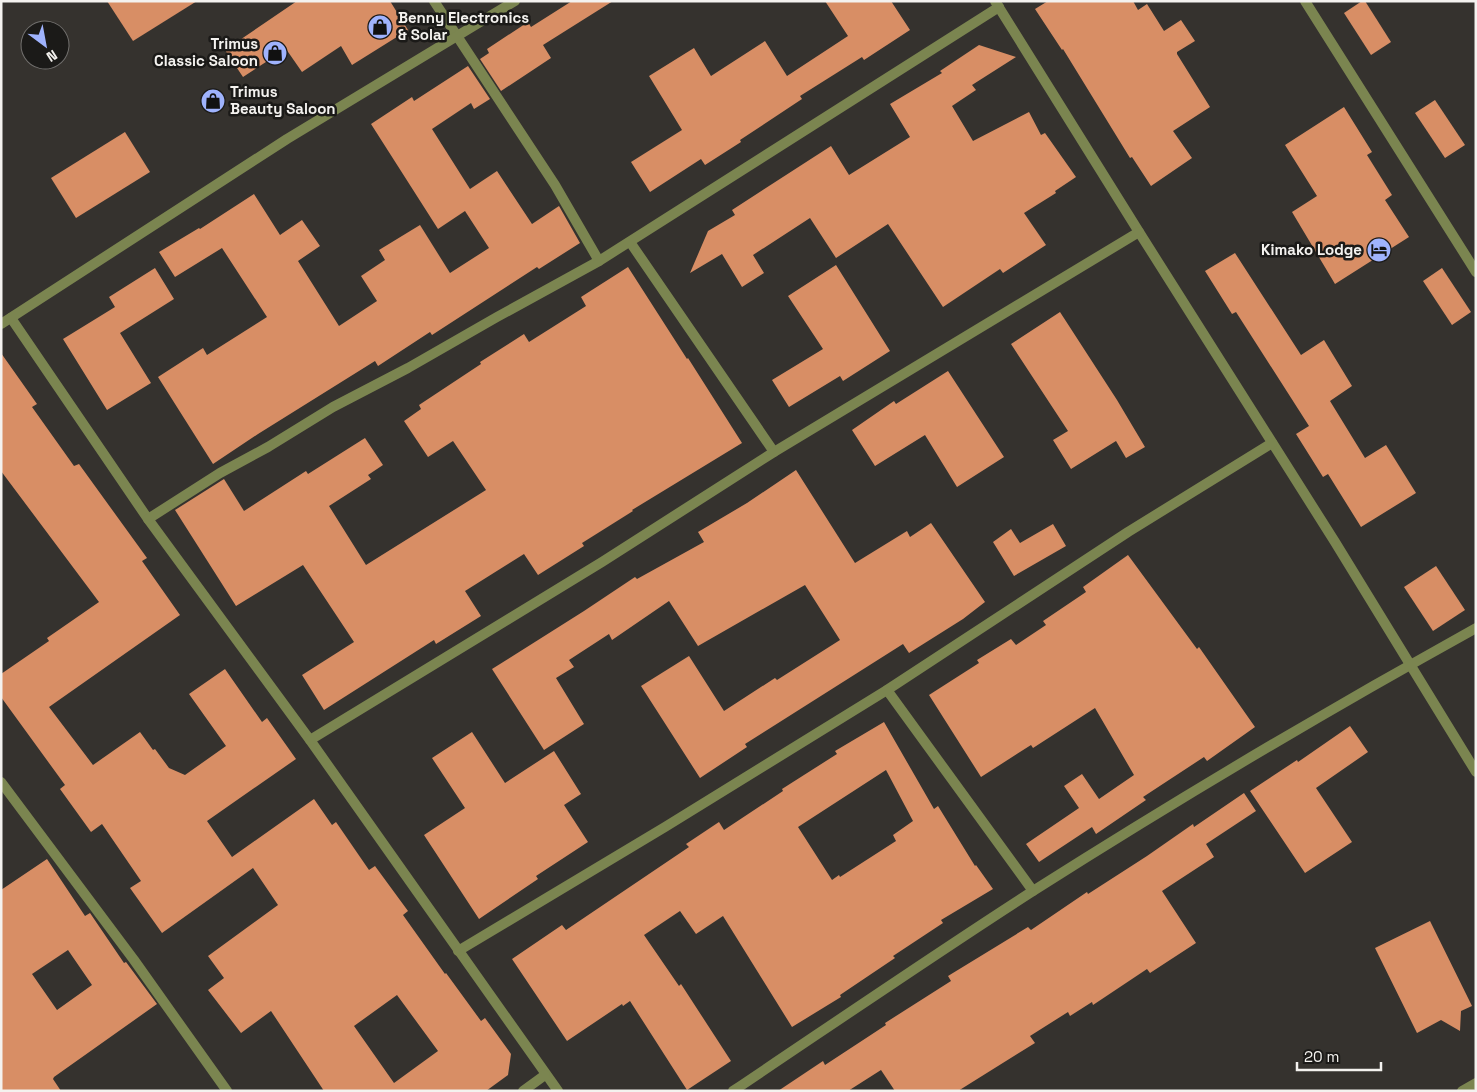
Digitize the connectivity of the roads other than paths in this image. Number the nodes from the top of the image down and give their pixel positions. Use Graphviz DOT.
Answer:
graph roads {
  1 [pos="434,1"];
  2 [pos="515,1"];
  3 [pos="1305,1"];
  4 [pos="997,4"];
  5 [pos="456,36"];
  6 [pos="1139,232"];
  7 [pos="630,242"];
  8 [pos="599,261"];
  9 [pos="1476,272"];
  10 [pos="11,318"];
  11 [pos="1,324"];
  12 [pos="1272,443"];
  13 [pos="774,452"];
  14 [pos="148,519"];
  15 [pos="1476,628"];
  16 [pos="1410,664"];
  17 [pos="887,690"];
  18 [pos="310,740"];
  19 [pos="1476,772"];
  20 [pos="1,782"];
  21 [pos="1033,892"];
  22 [pos="458,951"];
  23 [pos="546,1075"];
  24 [pos="1476,1084"];
  25 [pos="227,1091"];
  26 [pos="523,1091"];
  27 [pos="558,1091"];
  28 [pos="733,1091"];
  29 [pos="1462,1091"];
  1 -- 5 [label="street"];
  2 -- 5 [label="street"];
  3 -- 9 [label="street"];
  4 -- 6 [label="street"];
  4 -- 7 [label="street"];
  5 -- 8 [label="street"];
  5 -- 10 [label="street"];
  6 -- 12 [label="street"];
  6 -- 13 [label="street"];
  7 -- 8 [label="street"];
  7 -- 13 [label="street"];
  8 -- 14 [label="street"];
  10 -- 11 [label="street"];
  10 -- 14 [label="street"];
  12 -- 16 [label="street"];
  12 -- 17 [label="street"];
  13 -- 18 [label="street"];
  14 -- 18 [label="street"];
  15 -- 16 [label="street"];
  16 -- 19 [label="street"];
  16 -- 21 [label="street"];
  17 -- 21 [label="street"];
  17 -- 22 [label="street"];
  18 -- 22 [label="street"];
  20 -- 25 [label="street"];
  21 -- 28 [label="street"];
  22 -- 23 [label="street"];
  23 -- 26 [label="street"];
  23 -- 27 [label="street"];
  24 -- 29 [label="street"];
}
